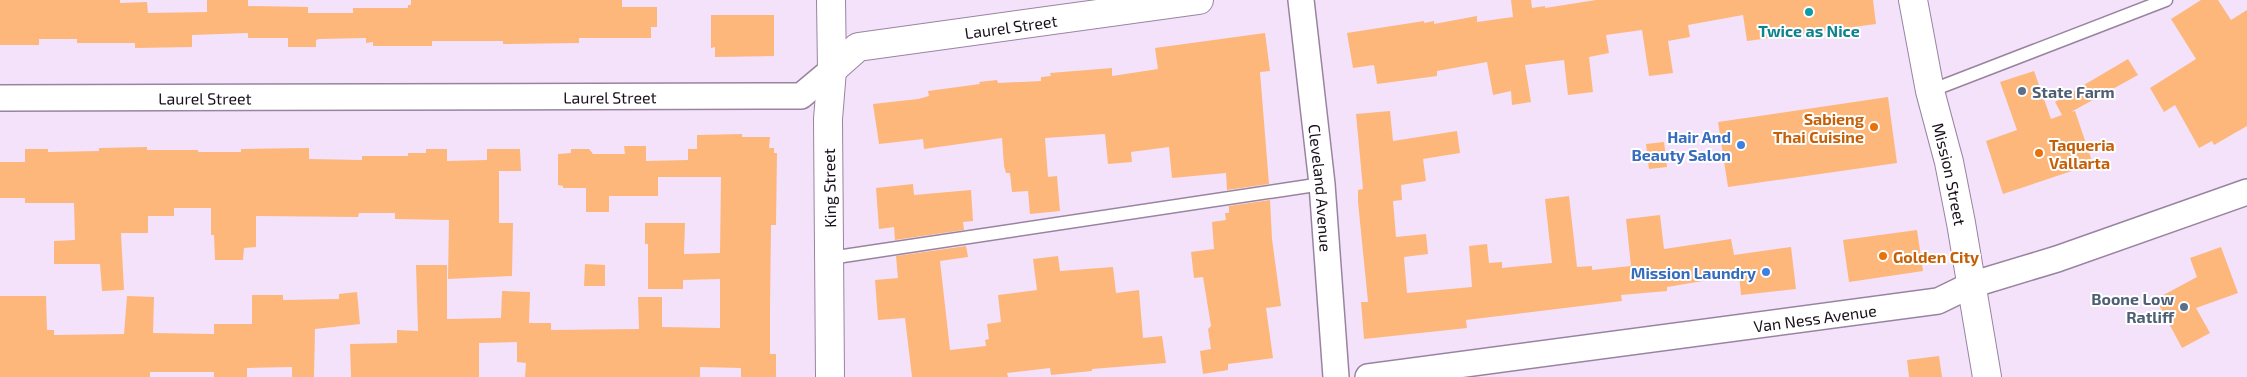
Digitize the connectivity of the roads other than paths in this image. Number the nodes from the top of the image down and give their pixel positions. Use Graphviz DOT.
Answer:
graph roads {
  1 [pos="831,0"];
  2 [pos="1199,0"];
  3 [pos="1301,0"];
  4 [pos="1913,0"];
  5 [pos="2166,0"];
  6 [pos="832,70"];
  7 [pos="1930,91"];
  8 [pos="0,98"];
  9 [pos="1322,184"];
  10 [pos="2247,192"];
  11 [pos="830,258"];
  12 [pos="1971,285"];
  13 [pos="830,377"];
  14 [pos="1336,377"];
  15 [pos="1368,377"];
  16 [pos="1987,377"];
  1 -- 6 [label="main road, King Street"];
  2 -- 6 [label="main road, Laurel Street"];
  3 -- 9 [label="street, Cleveland Avenue"];
  4 -- 7 [label="main road, Mission Street"];
  5 -- 7 [label="lane"];
  6 -- 8 [label="street, Laurel Street"];
  6 -- 11 [label="main road, King Street"];
  7 -- 12 [label="main road, Mission Street"];
  9 -- 11 [label="lane"];
  9 -- 14 [label="street, Cleveland Avenue"];
  10 -- 12 [label="street, Van Ness Avenue"];
  11 -- 13 [label="main road, King Street"];
  12 -- 15 [label="street, Van Ness Avenue"];
  12 -- 16 [label="main road, Mission Street"];
}
